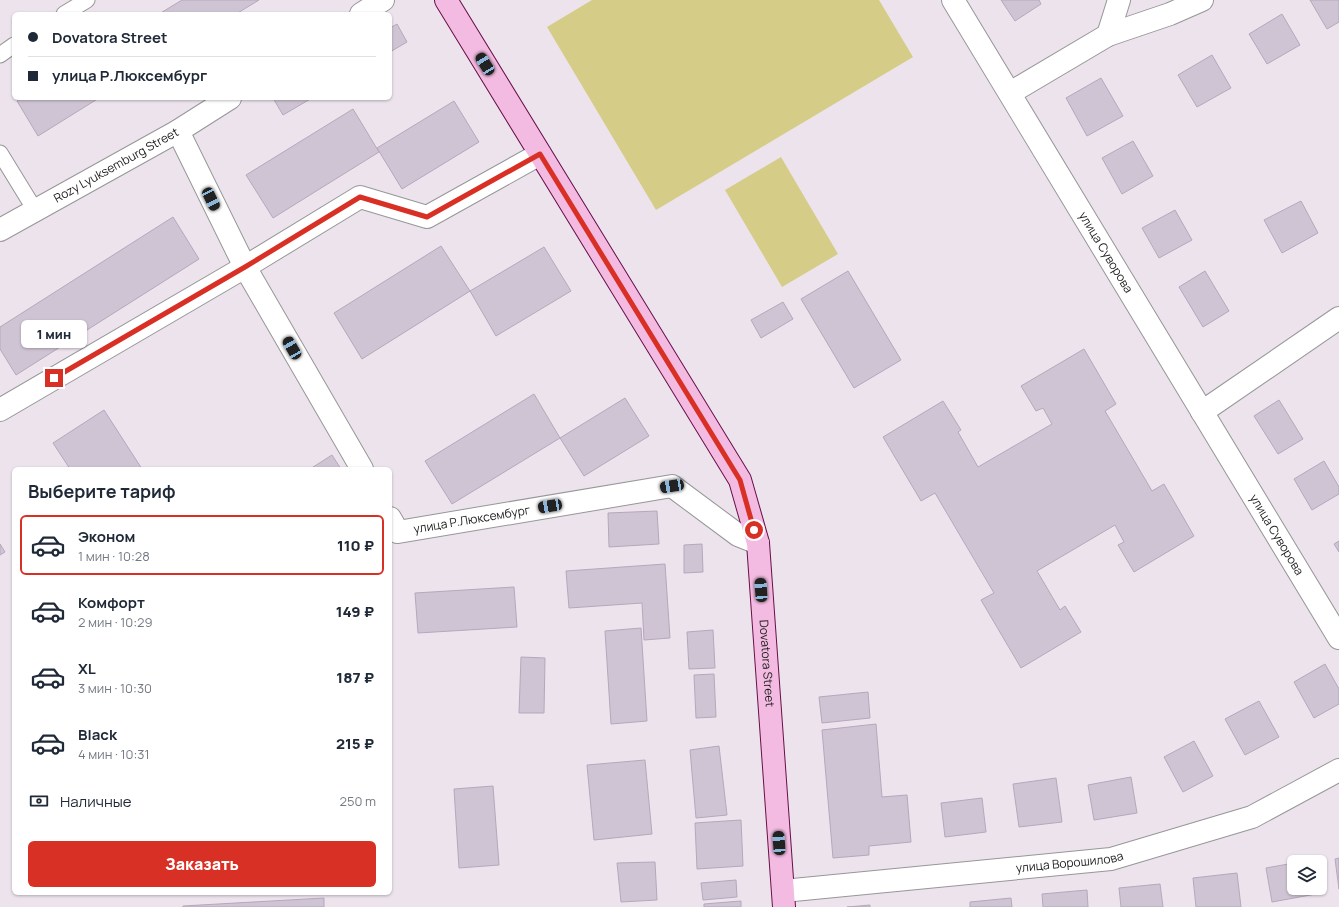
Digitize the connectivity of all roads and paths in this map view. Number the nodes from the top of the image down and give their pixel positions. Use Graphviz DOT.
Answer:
graph roads {
  1 [pos="87,0"];
  2 [pos="383,0"];
  3 [pos="446,0"];
  4 [pos="953,0"];
  5 [pos="1119,0"];
  6 [pos="1202,0"];
  7 [pos="67,12"];
  8 [pos="364,12"];
  9 [pos="1108,35"];
  10 [pos="12,46"];
  11 [pos="0,55"];
  12 [pos="1010,93"];
  13 [pos="227,100"];
  14 [pos="178,132"];
  15 [pos="0,154"];
  16 [pos="540,154"];
  17 [pos="35,210"];
  18 [pos="0,230"];
  19 [pos="245,267"];
  20 [pos="1339,318"];
  21 [pos="0,410"];
  22 [pos="1202,412"];
  23 [pos="361,467"];
  24 [pos="392,522"];
  25 [pos="758,543"];
  26 [pos="1339,638"];
  27 [pos="1339,770"];
  28 [pos="783,899"];
  1 -- 7 [label="lane"];
  2 -- 8 [label="street"];
  3 -- 16 [label="street, Dovatora Street"];
  4 -- 12 [label="street, улица Суворова"];
  5 -- 9 [label="street"];
  6 -- 9 [label="street"];
  9 -- 12 [label="street"];
  10 -- 11 [label="lane"];
  12 -- 22 [label="street, улица Суворова"];
  13 -- 14 [label="street, Rozy Lyuksemburg Street"];
  14 -- 17 [label="street, Rozy Lyuksemburg Street"];
  14 -- 19 [label="street"];
  15 -- 17 [label="lane"];
  16 -- 19 [label="street"];
  16 -- 25 [label="street, Dovatora Street"];
  17 -- 18 [label="street, Rozy Lyuksemburg Street"];
  19 -- 21 [label="street"];
  19 -- 23 [label="street"];
  20 -- 22 [label="street"];
  22 -- 26 [label="street, улица Суворова"];
  24 -- 25 [label="street, улица Р.Люксембург"];
  25 -- 28 [label="street, Dovatora Street"];
  27 -- 28 [label="street, улица Ворошилова"];
}
